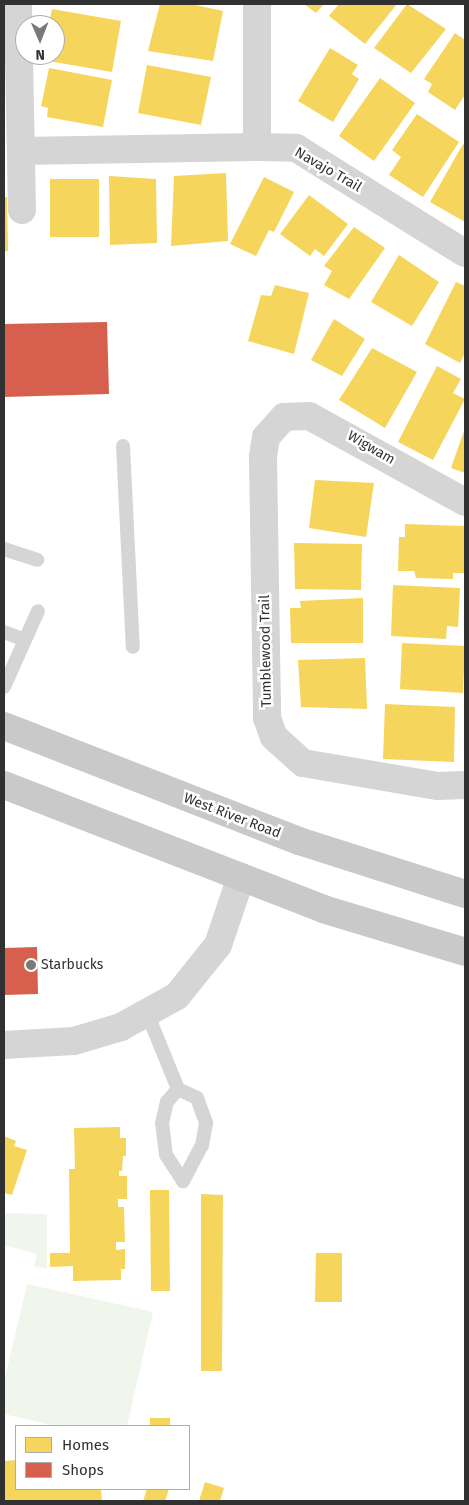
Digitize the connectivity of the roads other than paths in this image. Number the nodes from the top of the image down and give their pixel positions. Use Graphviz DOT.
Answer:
graph roads {
  1 [pos="18,4"];
  2 [pos="257,4"];
  3 [pos="257,147"];
  4 [pos="21,151"];
  5 [pos="22,210"];
  6 [pos="465,253"];
  7 [pos="274,426"];
  8 [pos="123,446"];
  9 [pos="465,502"];
  10 [pos="4,549"];
  11 [pos="37,560"];
  12 [pos="38,611"];
  13 [pos="4,632"];
  14 [pos="25,640"];
  15 [pos="133,647"];
  16 [pos="4,686"];
  17 [pos="4,726"];
  18 [pos="4,785"];
  19 [pos="464,785"];
  20 [pos="241,877"];
  21 [pos="465,894"];
  22 [pos="465,952"];
  23 [pos="146,1013"];
  24 [pos="4,1045"];
  25 [pos="178,1089"];
  1 -- 4 [label="street"];
  2 -- 3 [label="street"];
  3 -- 4 [label="street, Navajo Trail"];
  3 -- 6 [label="street, Navajo Trail"];
  4 -- 5 [label="street"];
  7 -- 9 [label="street, Wigwam"];
  7 -- 19 [label="street, Tumblewood Trail"];
  8 -- 15 [label="lane"];
  10 -- 11 [label="lane"];
  12 -- 14 [label="lane"];
  13 -- 14 [label="lane"];
  14 -- 16 [label="lane"];
  17 -- 21 [label="main road, West River Road"];
  18 -- 20 [label="main road"];
  20 -- 22 [label="main road"];
  20 -- 23 [label="street"];
  23 -- 24 [label="street"];
  23 -- 25 [label="lane"];
  25 -- 25 [label="lane"];
}
